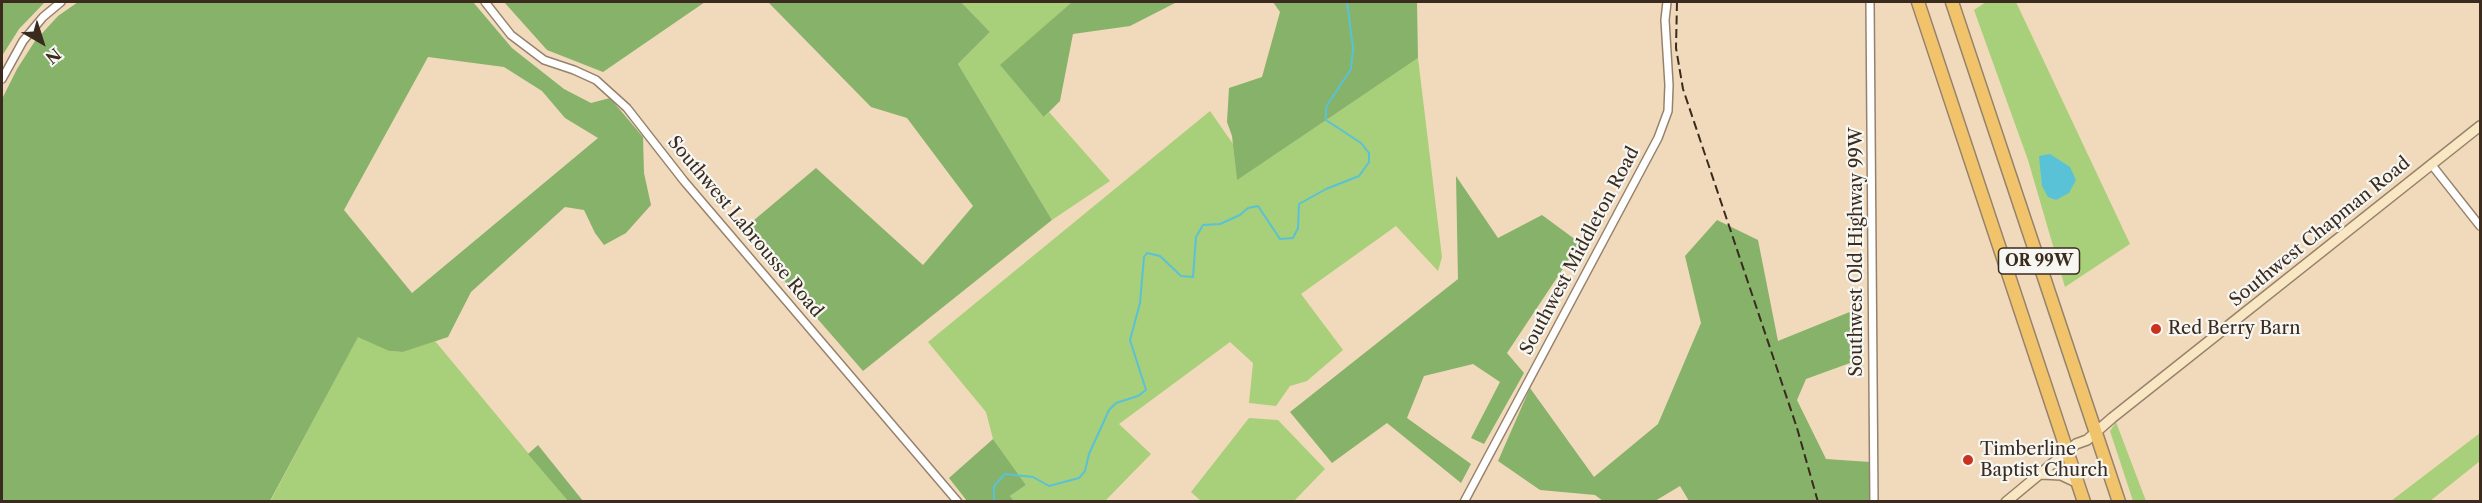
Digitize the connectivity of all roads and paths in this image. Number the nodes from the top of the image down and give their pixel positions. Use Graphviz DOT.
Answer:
graph roads {
  1 [pos="61,2"];
  2 [pos="485,2"];
  3 [pos="1667,2"];
  4 [pos="1870,2"];
  5 [pos="1917,2"];
  6 [pos="1952,2"];
  7 [pos="2,79"];
  8 [pos="2481,126"];
  9 [pos="2431,164"];
  10 [pos="2481,226"];
  11 [pos="2096,432"];
  12 [pos="2067,451"];
  13 [pos="2041,474"];
  14 [pos="2078,483"];
  15 [pos="958,501"];
  16 [pos="1464,501"];
  17 [pos="1874,501"];
  18 [pos="2006,501"];
  19 [pos="2084,501"];
  20 [pos="2120,501"];
  1 -- 7 [label="street"];
  2 -- 15 [label="street, Southwest Labrousse Road"];
  3 -- 16 [label="street, Southwest Middleton Road"];
  4 -- 17 [label="street, Southwest Old Highway 99W"];
  5 -- 12 [label="highway, OR 99W"];
  6 -- 11 [label="highway, OR 99W"];
  8 -- 9 [label="street, Southwest Chapman Road"];
  9 -- 10 [label="street"];
  9 -- 11 [label="street, Southwest Chapman Road"];
  11 -- 12 [label="street, Southwest Chapman Road"];
  11 -- 20 [label="highway, OR 99W"];
  12 -- 13 [label="street, Southwest Chapman Road"];
  12 -- 14 [label="highway, OR 99W"];
  13 -- 14 [label="street"];
  13 -- 18 [label="street, Southwest Chapman Road"];
  14 -- 19 [label="highway, OR 99W"];
}
